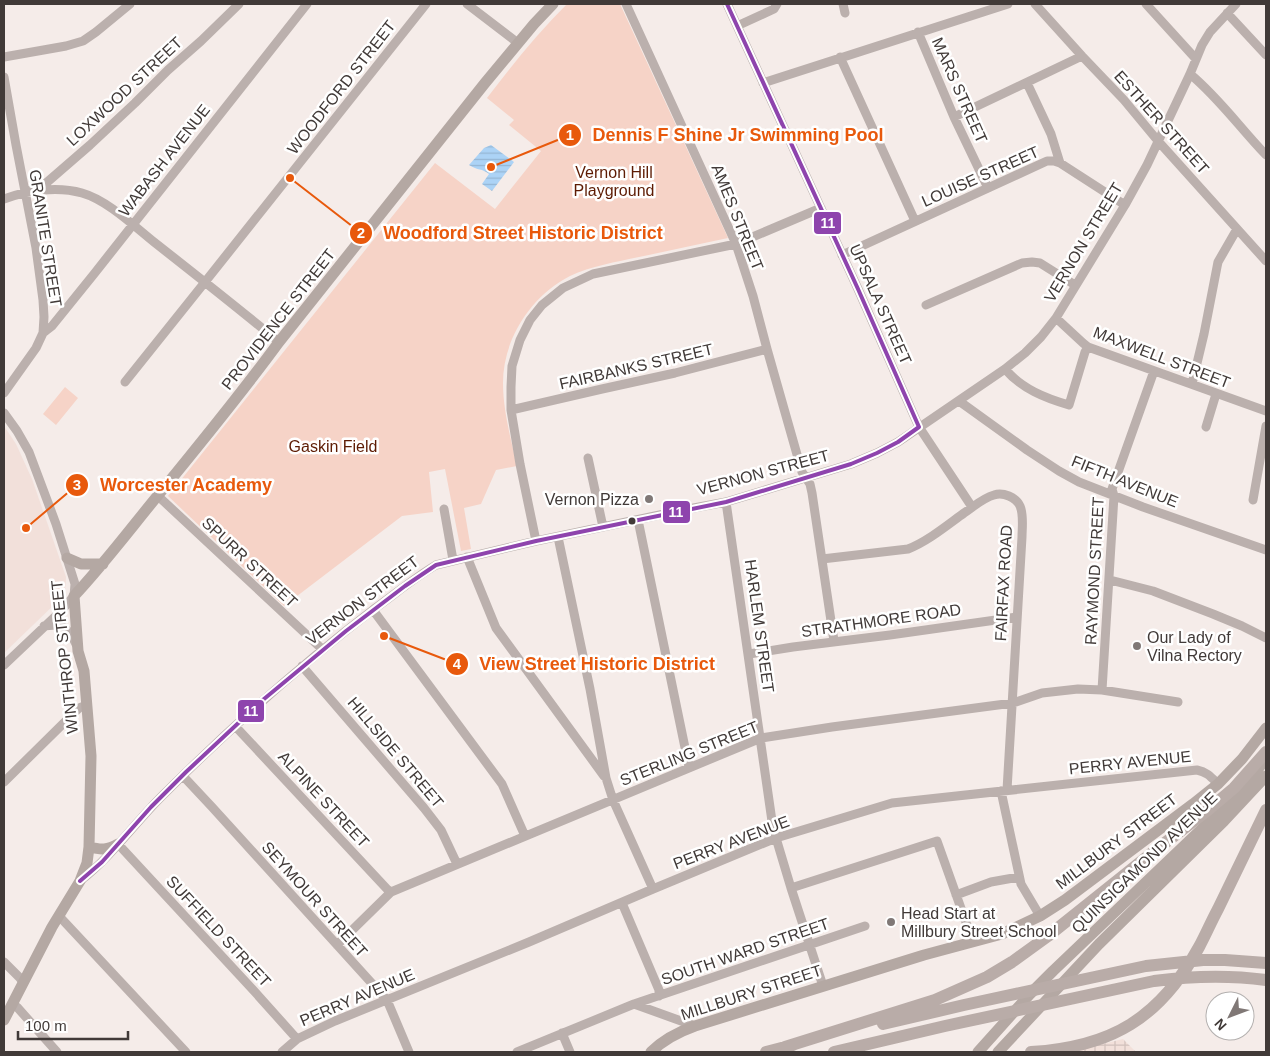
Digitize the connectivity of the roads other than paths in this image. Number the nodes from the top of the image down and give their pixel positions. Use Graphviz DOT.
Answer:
graph roads {
  1 [pos="130,4"];
  2 [pos="239,4"];
  3 [pos="307,4"];
  4 [pos="426,4"];
  5 [pos="467,4"];
  6 [pos="553,4"];
  7 [pos="626,4"];
  8 [pos="727,4"];
  9 [pos="777,4"];
  10 [pos="1008,4"];
  11 [pos="1035,4"];
  12 [pos="1146,4"];
  13 [pos="1236,4"];
  14 [pos="1227,14"];
  15 [pos="737,26"];
  16 [pos="918,32"];
  17 [pos="518,43"];
  18 [pos="1266,55"];
  19 [pos="1082,56"];
  20 [pos="4,57"];
  21 [pos="840,57"];
  22 [pos="1196,59"];
  23 [pos="1190,74"];
  24 [pos="4,83"];
  25 [pos="763,83"];
  26 [pos="1027,83"];
  27 [pos="954,117"];
  28 [pos="1158,141"];
  29 [pos="1266,154"];
  30 [pos="1060,163"];
  31 [pos="988,188"];
  32 [pos="25,193"];
  33 [pos="4,198"];
  34 [pos="1125,205"];
  35 [pos="821,208"];
  36 [pos="915,221"];
  37 [pos="133,225"];
  38 [pos="1237,229"];
  39 [pos="736,244"];
  40 [pos="842,256"];
  41 [pos="1266,261"];
  42 [pos="206,282"];
  43 [pos="1075,285"];
  44 [pos="926,305"];
  45 [pos="1056,318"];
  46 [pos="42,333"];
  47 [pos="279,342"];
  48 [pos="1088,347"];
  49 [pos="767,349"];
  50 [pos="1005,368"];
  51 [pos="1154,371"];
  52 [pos="125,382"];
  53 [pos="1192,384"];
  54 [pos="4,394"];
  55 [pos="1216,394"];
  56 [pos="958,401"];
  57 [pos="512,410"];
  58 [pos="1266,411"];
  59 [pos="4,413"];
  60 [pos="1266,426"];
  61 [pos="919,427"];
  62 [pos="1206,427"];
  63 [pos="588,458"];
  64 [pos="806,478"];
  65 [pos="158,496"];
  66 [pos="1114,496"];
  67 [pos="1253,500"];
  68 [pos="726,502"];
  69 [pos="972,507"];
  70 [pos="444,509"];
  71 [pos="638,520"];
  72 [pos="603,527"];
  73 [pos="558,537"];
  74 [pos="536,541"];
  75 [pos="1266,550"];
  76 [pos="467,557"];
  77 [pos="67,558"];
  78 [pos="822,559"];
  79 [pos="453,560"];
  80 [pos="103,564"];
  81 [pos="1110,580"];
  82 [pos="74,596"];
  83 [pos="372,610"];
  84 [pos="1016,616"];
  85 [pos="44,626"];
  86 [pos="1266,638"];
  87 [pos="834,641"];
  88 [pos="322,649"];
  89 [pos="78,651"];
  90 [pos="749,654"];
  91 [pos="4,665"];
  92 [pos="302,666"];
  93 [pos="1102,690"];
  94 [pos="1178,702"];
  95 [pos="1013,703"];
  96 [pos="87,705"];
  97 [pos="236,726"];
  98 [pos="1266,728"];
  99 [pos="761,738"];
  100 [pos="1266,752"];
  101 [pos="1266,756"];
  102 [pos="689,767"];
  103 [pos="183,776"];
  104 [pos="1266,776"];
  105 [pos="606,778"];
  106 [pos="4,782"];
  107 [pos="1218,784"];
  108 [pos="1004,791"];
  109 [pos="613,800"];
  110 [pos="1266,810"];
  111 [pos="525,836"];
  112 [pos="776,838"];
  113 [pos="118,844"];
  114 [pos="90,847"];
  115 [pos="457,864"];
  116 [pos="1019,877"];
  117 [pos="80,881"];
  118 [pos="791,888"];
  119 [pos="652,889"];
  120 [pos="391,892"];
  121 [pos="956,895"];
  122 [pos="622,903"];
  123 [pos="59,916"];
  124 [pos="1040,916"];
  125 [pos="865,926"];
  126 [pos="972,942"];
  127 [pos="337,945"];
  128 [pos="810,945"];
  129 [pos="4,962"];
  130 [pos="1266,963"];
  131 [pos="1263,979"];
  132 [pos="23,982"];
  133 [pos="823,986"];
  134 [pos="659,996"];
  135 [pos="387,1000"];
  136 [pos="12,1004"];
  137 [pos="634,1004"];
  138 [pos="4,1020"];
  139 [pos="695,1026"];
  140 [pos="562,1033"];
  141 [pos="297,1039"];
  142 [pos="785,1047"];
  143 [pos="58,1052"];
  144 [pos="186,1052"];
  145 [pos="282,1052"];
  146 [pos="409,1052"];
  147 [pos="517,1052"];
  148 [pos="570,1052"];
  149 [pos="651,1052"];
  150 [pos="766,1052"];
  151 [pos="834,1052"];
  152 [pos="978,1052"];
  153 [pos="998,1052"];
  154 [pos="1037,1052"];
  1 -- 20 [label="street"];
  2 -- 32 [label="street, LOXWOOD STREET"];
  3 -- 37 [label="street, WABASH AVENUE"];
  4 -- 42 [label="street, WOODFORD STREET"];
  5 -- 17 [label="street"];
  6 -- 17 [label="main road, PROVIDENCE STREET"];
  7 -- 39 [label="street, AMES STREET"];
  8 -- 15 [label="street, UPSALA STREET"];
  9 -- 15 [label="street"];
  10 -- 16 [label="street"];
  11 -- 19 [label="street, ESTHER STREET"];
  12 -- 22 [label="street"];
  13 -- 14 [label="street, VERNON STREET"];
  14 -- 18 [label="street"];
  14 -- 22 [label="street, VERNON STREET"];
  15 -- 25 [label="street, UPSALA STREET"];
  16 -- 21 [label="street"];
  16 -- 27 [label="street, MARS STREET"];
  17 -- 47 [label="main road, PROVIDENCE STREET"];
  19 -- 26 [label="street"];
  19 -- 28 [label="street, ESTHER STREET"];
  21 -- 25 [label="street"];
  21 -- 36 [label="street"];
  22 -- 23 [label="street, VERNON STREET"];
  23 -- 28 [label="street, VERNON STREET"];
  23 -- 29 [label="street"];
  24 -- 32 [label="street, GRANITE STREET"];
  25 -- 35 [label="street, UPSALA STREET"];
  26 -- 27 [label="street"];
  26 -- 30 [label="street"];
  27 -- 31 [label="street, MARS STREET"];
  28 -- 34 [label="street, VERNON STREET"];
  28 -- 38 [label="street, ESTHER STREET"];
  30 -- 31 [label="street, LOUISE STREET"];
  30 -- 34 [label="street, LOUISE STREET"];
  31 -- 36 [label="street, LOUISE STREET"];
  32 -- 33 [label="street"];
  32 -- 37 [label="street"];
  32 -- 46 [label="street, GRANITE STREET"];
  34 -- 43 [label="street, VERNON STREET"];
  35 -- 39 [label="street"];
  35 -- 40 [label="street, UPSALA STREET"];
  36 -- 40 [label="street, LOUISE STREET"];
  37 -- 42 [label="street"];
  37 -- 46 [label="street, WABASH AVENUE"];
  38 -- 41 [label="street, ESTHER STREET"];
  38 -- 53 [label="street"];
  39 -- 49 [label="street, AMES STREET"];
  39 -- 57 [label="street"];
  40 -- 61 [label="street, UPSALA STREET"];
  42 -- 47 [label="street"];
  42 -- 52 [label="street, WOODFORD STREET"];
  43 -- 44 [label="street"];
  43 -- 45 [label="street, VERNON STREET"];
  45 -- 48 [label="street, MAXWELL STREET"];
  45 -- 50 [label="street, VERNON STREET"];
  46 -- 54 [label="street, GRANITE STREET"];
  47 -- 65 [label="main road, PROVIDENCE STREET"];
  48 -- 50 [label="street"];
  48 -- 51 [label="street, MAXWELL STREET"];
  49 -- 57 [label="street, FAIRBANKS STREET"];
  49 -- 64 [label="street, AMES STREET"];
  50 -- 56 [label="street, VERNON STREET"];
  51 -- 53 [label="street, MAXWELL STREET"];
  51 -- 66 [label="street, RAYMOND STREET"];
  53 -- 55 [label="street, MAXWELL STREET"];
  55 -- 58 [label="street, MAXWELL STREET"];
  55 -- 62 [label="street"];
  56 -- 61 [label="street, VERNON STREET"];
  56 -- 66 [label="street, FIFTH AVENUE"];
  57 -- 74 [label="street"];
  59 -- 77 [label="street, WINTHROP STREET"];
  60 -- 67 [label="street"];
  61 -- 64 [label="street, VERNON STREET"];
  61 -- 69 [label="street, UPSALA STREET"];
  63 -- 72 [label="street"];
  64 -- 68 [label="street, VERNON STREET"];
  64 -- 78 [label="street, AMES STREET"];
  65 -- 80 [label="main road, PROVIDENCE STREET"];
  65 -- 88 [label="street, SPURR STREET"];
  66 -- 75 [label="street, FIFTH AVENUE"];
  66 -- 81 [label="street, RAYMOND STREET"];
  68 -- 71 [label="street, VERNON STREET"];
  68 -- 90 [label="street, HARLEM STREET"];
  69 -- 78 [label="street, FAIRFAX ROAD"];
  69 -- 84 [label="street, FAIRFAX ROAD"];
  70 -- 79 [label="street"];
  71 -- 72 [label="street, VERNON STREET"];
  71 -- 102 [label="street"];
  72 -- 73 [label="street, VERNON STREET"];
  73 -- 74 [label="street, VERNON STREET"];
  73 -- 105 [label="street"];
  74 -- 76 [label="street, VERNON STREET"];
  76 -- 79 [label="street, VERNON STREET"];
  76 -- 105 [label="street"];
  77 -- 80 [label="main road"];
  77 -- 82 [label="street, WINTHROP STREET"];
  78 -- 87 [label="street, AMES STREET"];
  79 -- 83 [label="street, VERNON STREET"];
  80 -- 82 [label="main road, PROVIDENCE STREET"];
  81 -- 86 [label="street"];
  81 -- 93 [label="street, RAYMOND STREET"];
  82 -- 85 [label="street, PROVIDENCE STREET"];
  82 -- 89 [label="main road, WINTHROP STREET"];
  83 -- 88 [label="street, VERNON STREET"];
  83 -- 111 [label="street"];
  84 -- 87 [label="street, STRATHMORE ROAD"];
  84 -- 95 [label="street, FAIRFAX ROAD"];
  85 -- 89 [label="street"];
  85 -- 91 [label="street, PROVIDENCE STREET"];
  87 -- 90 [label="street, STRATHMORE ROAD"];
  88 -- 92 [label="street, VERNON STREET"];
  89 -- 96 [label="main road, WINTHROP STREET"];
  90 -- 99 [label="street, HARLEM STREET"];
  92 -- 97 [label="street, VERNON STREET"];
  92 -- 115 [label="street, HILLSIDE STREET"];
  93 -- 94 [label="street, STERLING STREET"];
  93 -- 95 [label="street, STERLING STREET"];
  95 -- 99 [label="street, STERLING STREET"];
  95 -- 108 [label="street, FAIRFAX ROAD"];
  96 -- 106 [label="street"];
  96 -- 114 [label="main road, WINTHROP STREET"];
  97 -- 103 [label="street, VERNON STREET"];
  97 -- 120 [label="street, ALPINE STREET"];
  98 -- 107 [label="main road, MILLBURY STREET"];
  99 -- 102 [label="street, STERLING STREET"];
  99 -- 112 [label="street, HARLEM STREET"];
  100 -- 142 [label="highway"];
  101 -- 152 [label="main road, QUINSIGAMOND AVENUE"];
  102 -- 109 [label="street, STERLING STREET"];
  103 -- 113 [label="street, VERNON STREET"];
  103 -- 127 [label="street, SEYMOUR STREET"];
  104 -- 153 [label="main road, QUINSIGAMOND AVENUE"];
  105 -- 109 [label="street"];
  107 -- 108 [label="street, PERRY AVENUE"];
  107 -- 124 [label="main road, MILLBURY STREET"];
  108 -- 112 [label="street, PERRY AVENUE"];
  108 -- 116 [label="street, FAIRFAX ROAD"];
  109 -- 111 [label="street, STERLING STREET"];
  109 -- 119 [label="street"];
  110 -- 154 [label="highway"];
  111 -- 115 [label="street, STERLING STREET"];
  112 -- 118 [label="street, HARLEM STREET"];
  112 -- 119 [label="street, PERRY AVENUE"];
  113 -- 114 [label="main road"];
  113 -- 117 [label="street, VERNON STREET"];
  113 -- 141 [label="street, SUFFIELD STREET"];
  114 -- 117 [label="main road, WINTHROP STREET"];
  115 -- 120 [label="street, STERLING STREET"];
  116 -- 121 [label="street"];
  116 -- 124 [label="street, FAIRFAX ROAD"];
  117 -- 123 [label="main road"];
  118 -- 121 [label="street"];
  118 -- 128 [label="street, HARLEM STREET"];
  119 -- 122 [label="street, PERRY AVENUE"];
  120 -- 127 [label="street, STERLING STREET"];
  121 -- 126 [label="street"];
  122 -- 134 [label="street"];
  122 -- 135 [label="street, PERRY AVENUE"];
  123 -- 132 [label="main road"];
  123 -- 144 [label="street"];
  124 -- 126 [label="main road, MILLBURY STREET"];
  125 -- 128 [label="street, SOUTH WARD STREET"];
  126 -- 133 [label="main road, MILLBURY STREET"];
  127 -- 135 [label="street, SEYMOUR STREET"];
  128 -- 133 [label="street, HARLEM STREET"];
  128 -- 134 [label="street, SOUTH WARD STREET"];
  129 -- 132 [label="street"];
  130 -- 142 [label="highway"];
  131 -- 151 [label="highway"];
  132 -- 136 [label="main road"];
  133 -- 139 [label="main road, MILLBURY STREET"];
  134 -- 137 [label="street, SOUTH WARD STREET"];
  135 -- 141 [label="street, PERRY AVENUE"];
  135 -- 146 [label="street, SEYMOUR STREET"];
  136 -- 138 [label="main road"];
  136 -- 143 [label="street"];
  137 -- 139 [label="street"];
  137 -- 140 [label="street, SOUTH WARD STREET"];
  139 -- 149 [label="main road, MILLBURY STREET"];
  140 -- 147 [label="street, SOUTH WARD STREET"];
  140 -- 148 [label="street"];
  141 -- 145 [label="street, PERRY AVENUE"];
  142 -- 150 [label="highway"];
}
